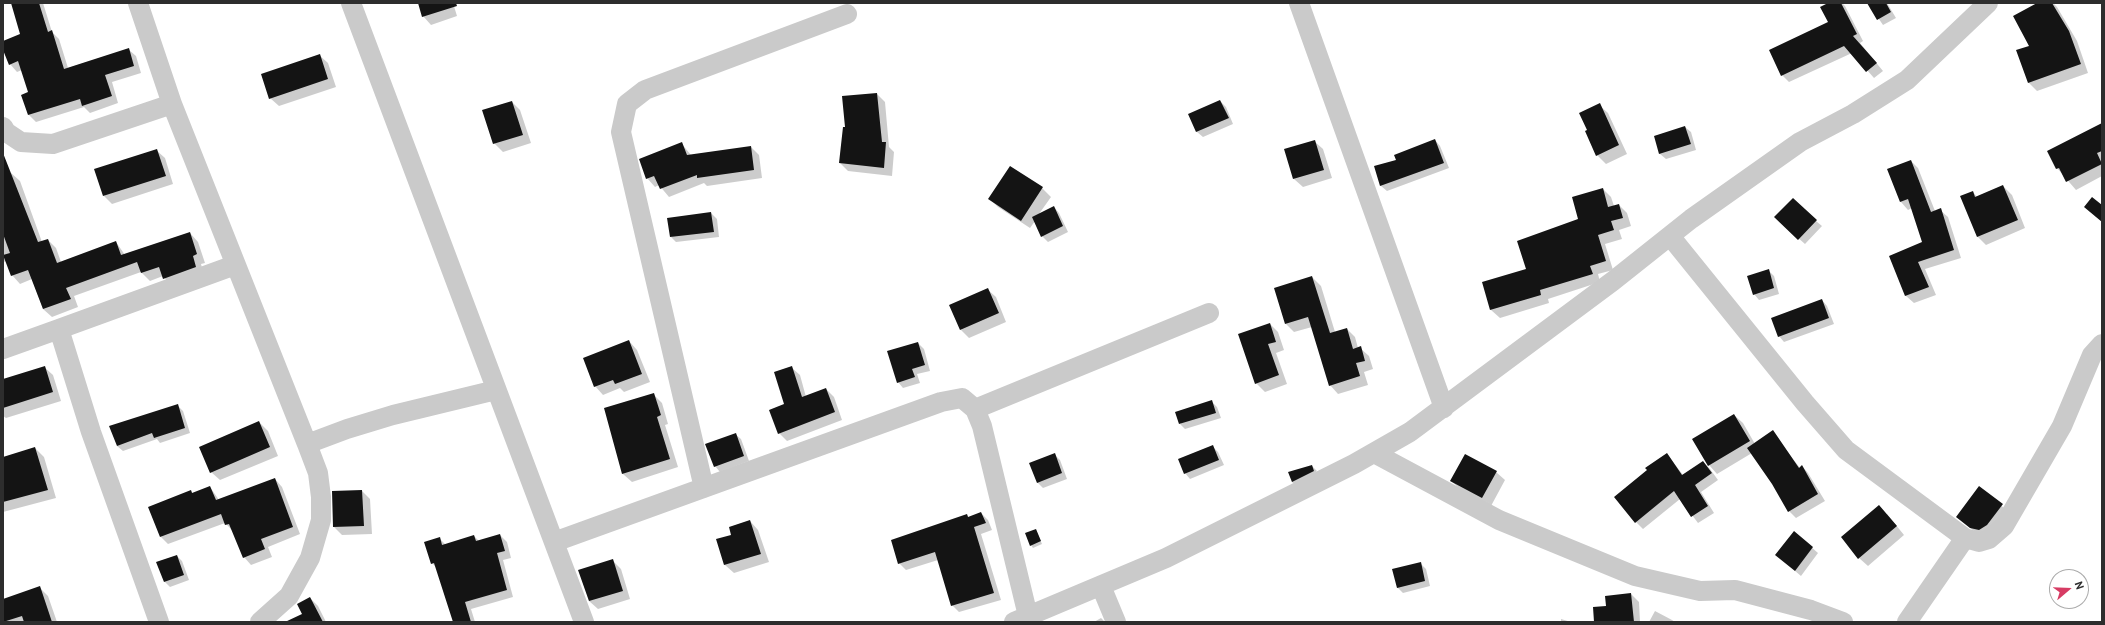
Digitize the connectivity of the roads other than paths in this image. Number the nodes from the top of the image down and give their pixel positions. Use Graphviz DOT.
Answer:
graph roads {
  1 [pos="138,3"];
  2 [pos="351,3"];
  3 [pos="1299,3"];
  4 [pos="1988,3"];
  5 [pos="847,14"];
  6 [pos="172,104"];
  7 [pos="4,131"];
  8 [pos="1670,236"];
  9 [pos="235,265"];
  10 [pos="1209,313"];
  11 [pos="59,329"];
  12 [pos="2102,344"];
  13 [pos="3,349"];
  14 [pos="496,390"];
  15 [pos="1444,408"];
  16 [pos="975,409"];
  17 [pos="307,444"];
  18 [pos="1374,453"];
  19 [pos="704,488"];
  20 [pos="1965,538"];
  21 [pos="554,542"];
  22 [pos="1100,586"];
  23 [pos="1021,619"];
  24 [pos="159,622"];
  25 [pos="260,622"];
  26 [pos="584,622"];
  27 [pos="1116,622"];
  28 [pos="1843,622"];
  29 [pos="1907,622"];
  1 -- 6 [label="street"];
  2 -- 14 [label="street"];
  3 -- 15 [label="street"];
  4 -- 8 [label="street"];
  5 -- 19 [label="street"];
  6 -- 7 [label="street"];
  6 -- 9 [label="street"];
  8 -- 15 [label="street"];
  8 -- 20 [label="street"];
  9 -- 11 [label="street"];
  9 -- 17 [label="street"];
  10 -- 16 [label="street"];
  11 -- 13 [label="street"];
  11 -- 24 [label="street"];
  12 -- 20 [label="street"];
  14 -- 17 [label="street"];
  14 -- 21 [label="street"];
  15 -- 18 [label="street"];
  16 -- 19 [label="street"];
  16 -- 23 [label="street"];
  17 -- 25 [label="street"];
  18 -- 22 [label="street"];
  18 -- 28 [label="street"];
  19 -- 21 [label="street"];
  20 -- 29 [label="street"];
  21 -- 26 [label="street"];
  22 -- 23 [label="street"];
  22 -- 27 [label="street"];
}
